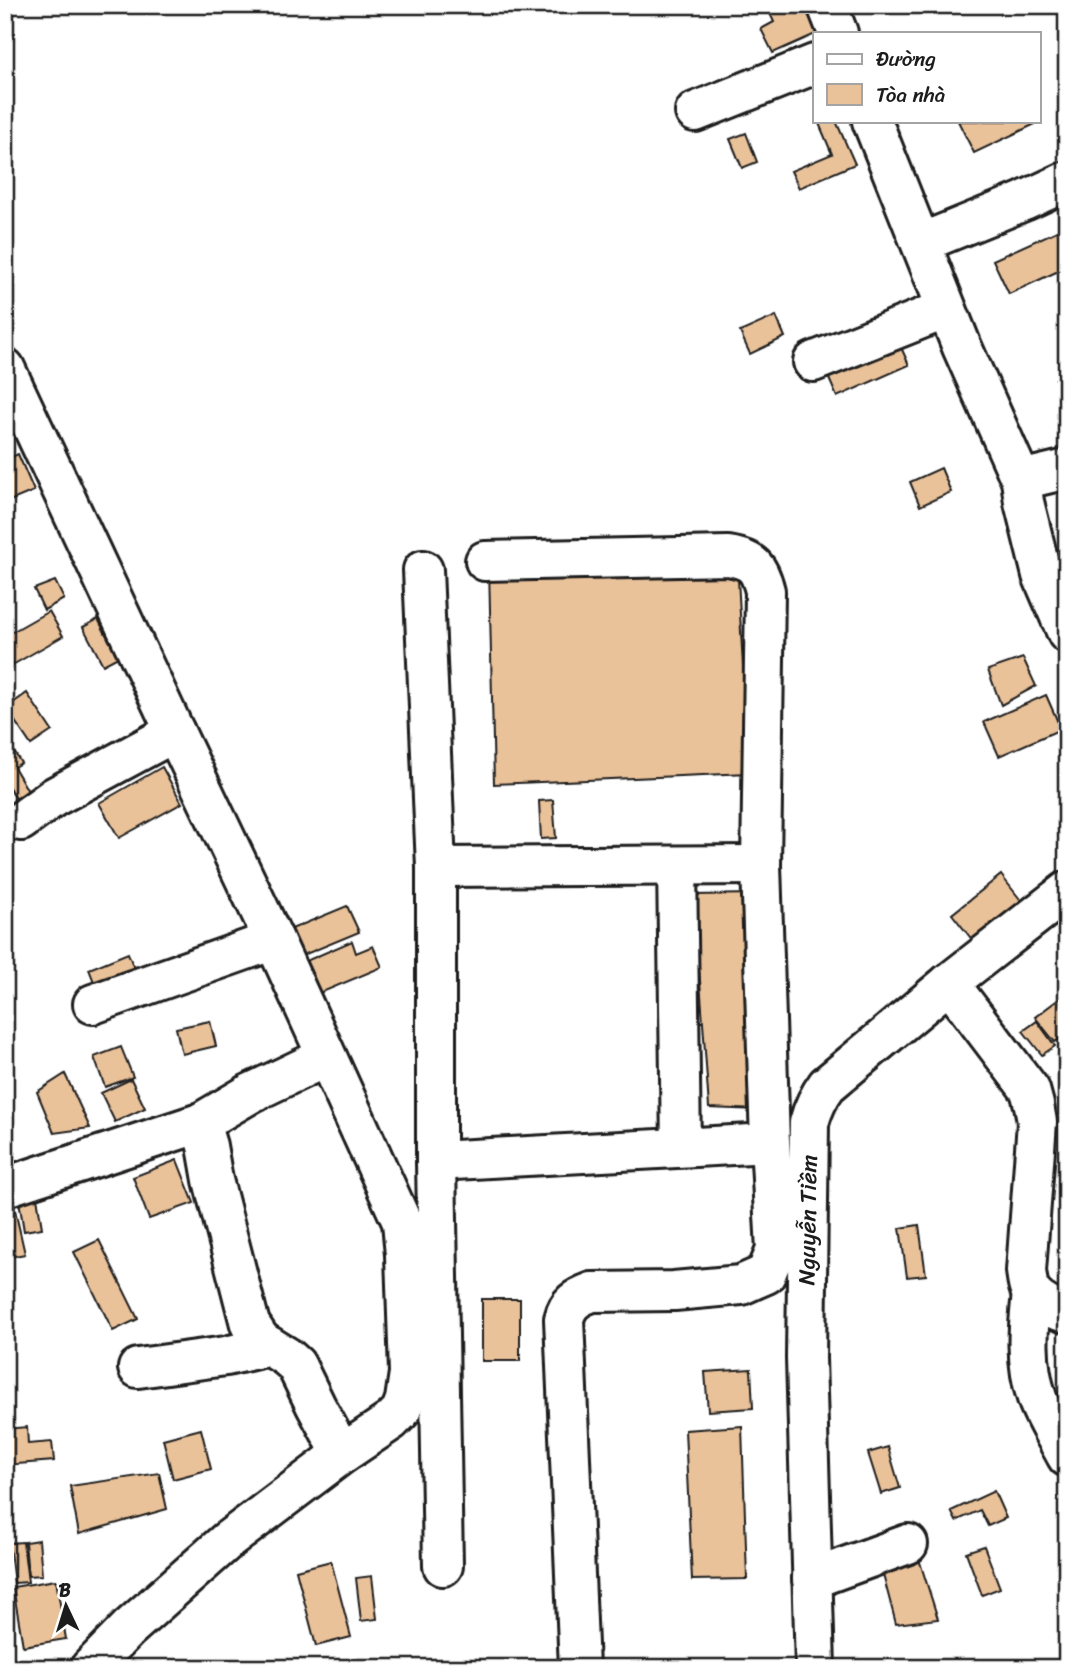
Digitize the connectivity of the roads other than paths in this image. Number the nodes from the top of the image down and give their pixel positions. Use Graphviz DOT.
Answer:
graph roads {
  1 [pos="813,65"];
  2 [pos="695,112"];
  3 [pos="872,122"];
  4 [pos="1067,181"];
  5 [pos="921,243"];
  6 [pos="947,309"];
  7 [pos="813,362"];
  8 [pos="5,368"];
  9 [pos="1067,469"];
  10 [pos="1021,480"];
  11 [pos="485,561"];
  12 [pos="423,570"];
  13 [pos="1067,633"];
  14 [pos="175,732"];
  15 [pos="21,821"];
  16 [pos="761,865"];
  17 [pos="677,866"];
  18 [pos="436,867"];
  19 [pos="1067,891"];
  20 [pos="274,940"];
  21 [pos="949,983"];
  22 [pos="93,1004"];
  23 [pos="326,1057"];
  24 [pos="200,1123"];
  25 [pos="770,1143"];
  26 [pos="681,1147"];
  27 [pos="436,1161"];
  28 [pos="5,1187"];
  29 [pos="1032,1293"];
  30 [pos="1067,1313"];
  31 [pos="270,1346"];
  32 [pos="138,1368"];
  33 [pos="342,1454"];
  34 [pos="1067,1457"];
  35 [pos="908,1544"];
  36 [pos="443,1566"];
  37 [pos="812,1579"];
  38 [pos="90,1668"];
  39 [pos="579,1668"];
  40 [pos="815,1668"];
  1 -- 2 [label="street"];
  3 -- 5 [label="street"];
  4 -- 5 [label="street"];
  5 -- 6 [label="street"];
  6 -- 7 [label="street"];
  6 -- 10 [label="street"];
  8 -- 14 [label="street"];
  9 -- 10 [label="street"];
  10 -- 13 [label="street"];
  11 -- 16 [label="street"];
  12 -- 18 [label="street"];
  14 -- 15 [label="street"];
  14 -- 20 [label="street"];
  16 -- 17 [label="street"];
  16 -- 25 [label="street"];
  17 -- 18 [label="street"];
  17 -- 26 [label="street"];
  18 -- 27 [label="street"];
  19 -- 21 [label="street, Nguyễn Tiềm"];
  20 -- 22 [label="street"];
  20 -- 23 [label="street"];
  21 -- 29 [label="street"];
  21 -- 37 [label="street, Nguyễn Tiềm"];
  23 -- 24 [label="street"];
  23 -- 33 [label="street"];
  24 -- 28 [label="street"];
  24 -- 31 [label="street"];
  25 -- 26 [label="street"];
  25 -- 39 [label="street"];
  26 -- 27 [label="street"];
  27 -- 36 [label="street"];
  29 -- 30 [label="street"];
  29 -- 34 [label="street"];
  31 -- 32 [label="street"];
  31 -- 33 [label="street"];
  33 -- 38 [label="street"];
  35 -- 37 [label="street"];
  37 -- 40 [label="street, Nguyễn Tiềm"];
}
